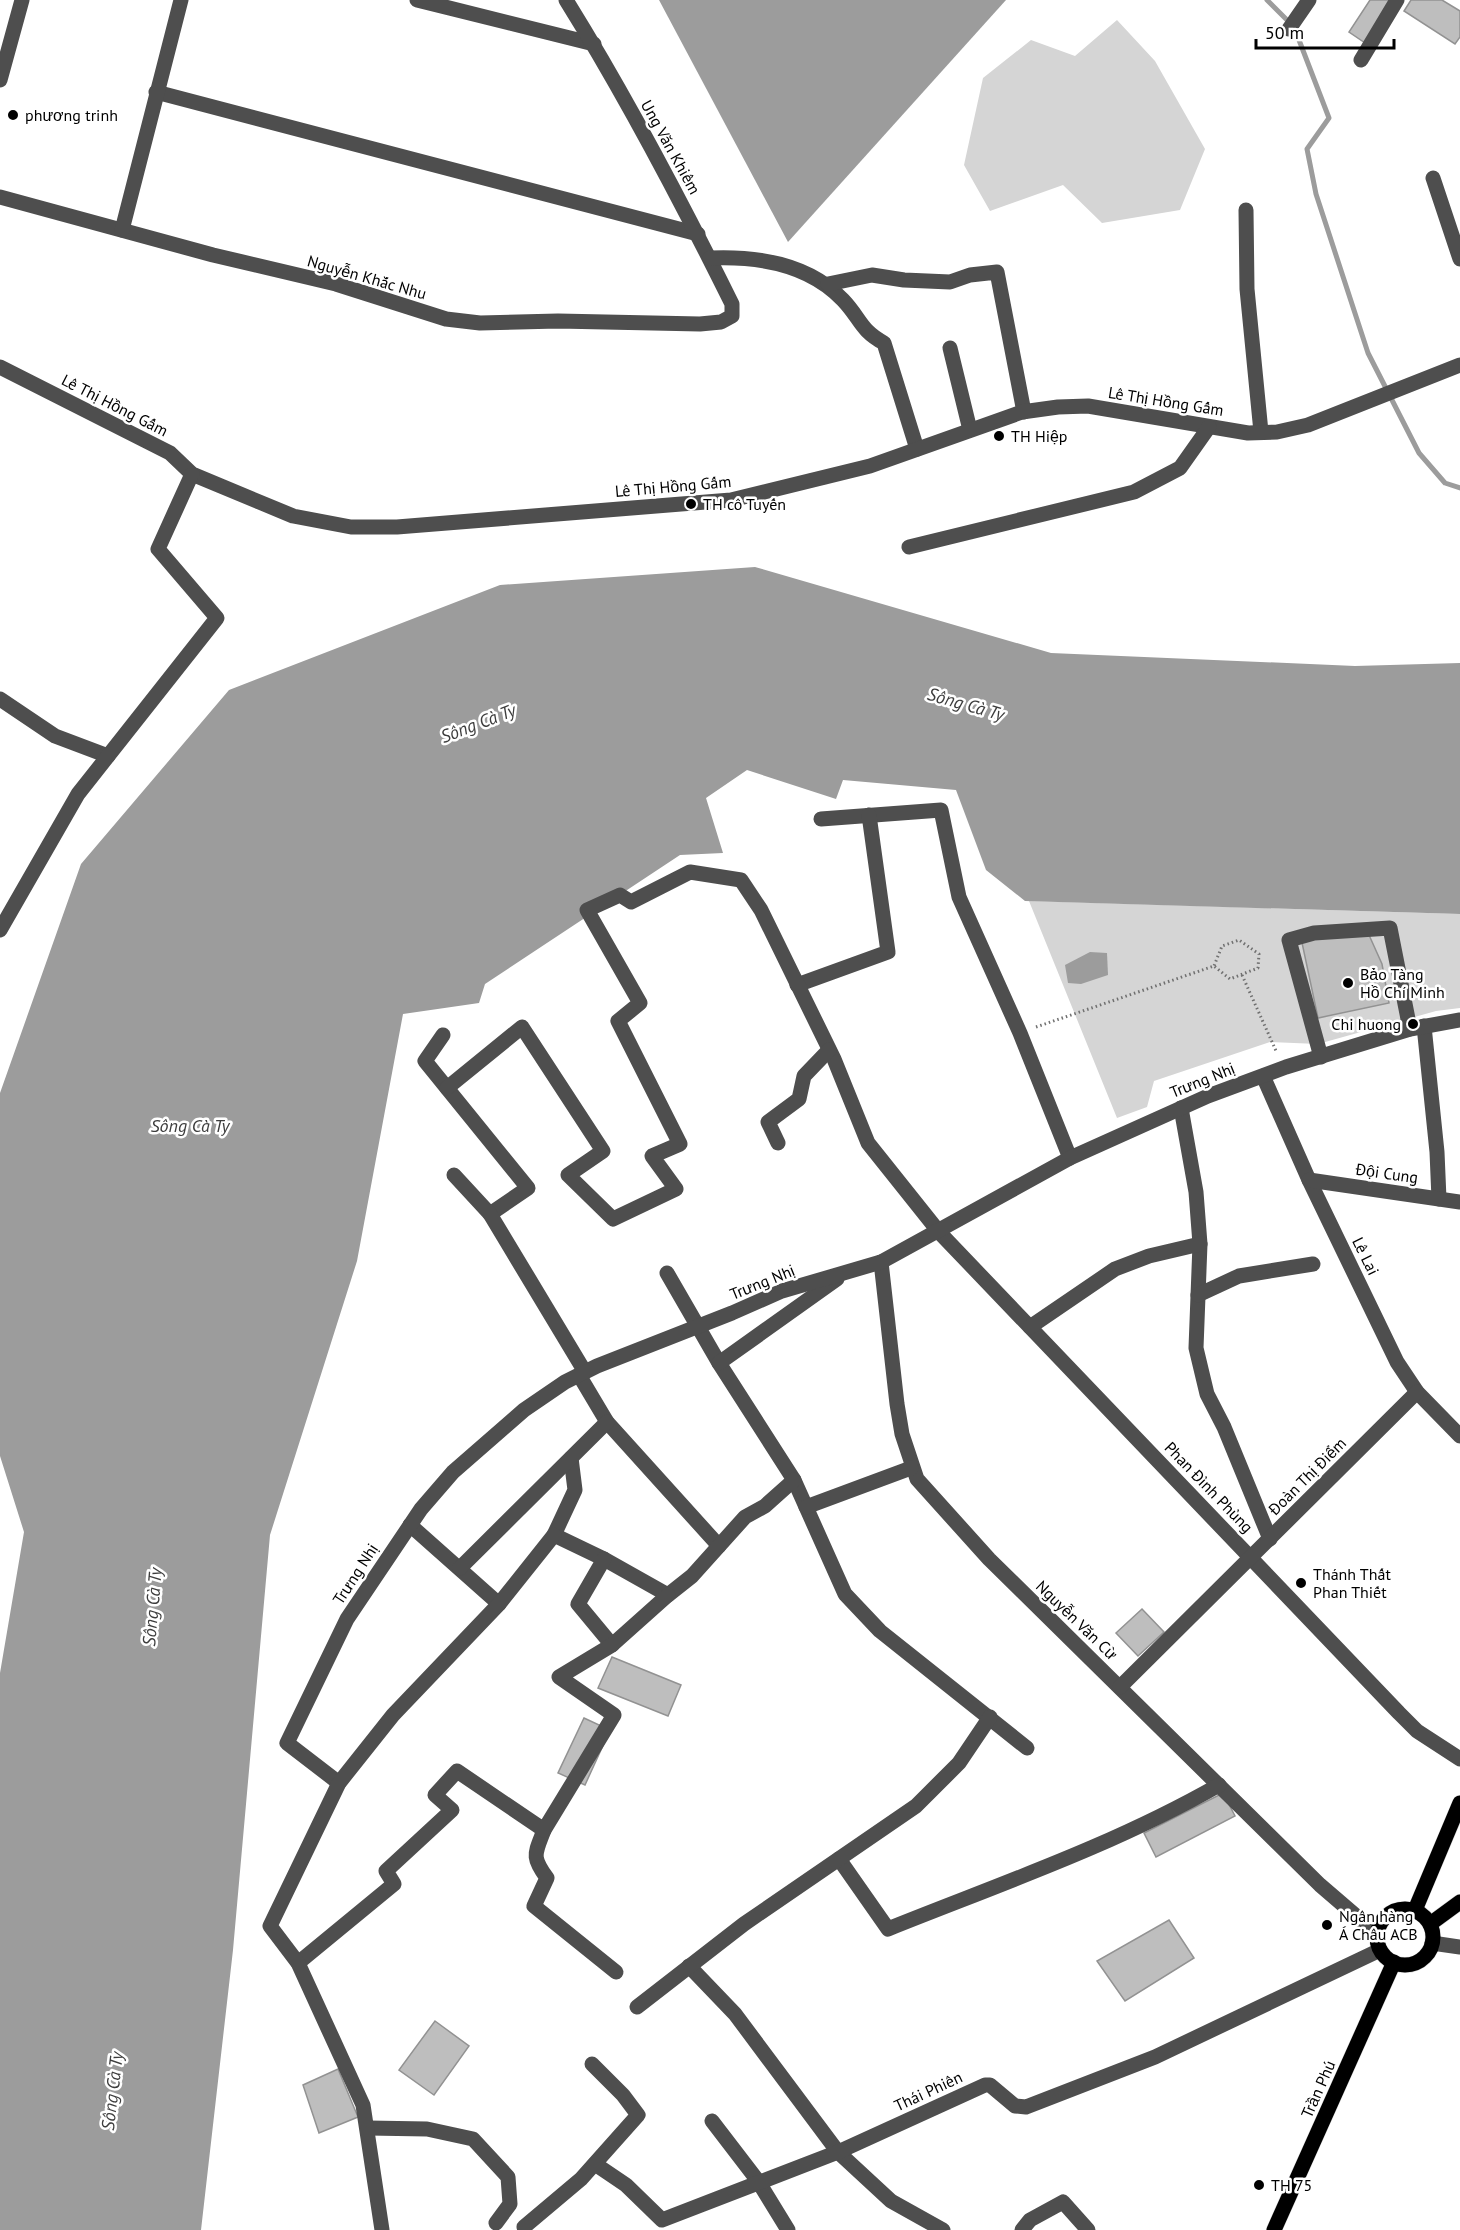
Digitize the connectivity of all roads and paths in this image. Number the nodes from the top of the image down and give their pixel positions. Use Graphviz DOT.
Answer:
graph roads {
  1 [pos="22,0"];
  2 [pos="181,0"];
  3 [pos="417,0"];
  4 [pos="566,0"];
  5 [pos="1309,0"];
  6 [pos="1396,0"];
  7 [pos="1289,29"];
  8 [pos="594,44"];
  9 [pos="1361,60"];
  10 [pos="0,80"];
  11 [pos="156,92"];
  12 [pos="1432,178"];
  13 [pos="0,197"];
  14 [pos="1246,210"];
  15 [pos="122,230"];
  16 [pos="698,234"];
  17 [pos="710,258"];
  18 [pos="1460,259"];
  19 [pos="828,284"];
  20 [pos="732,316"];
  21 [pos="950,348"];
  22 [pos="1460,365"];
  23 [pos="0,367"];
  24 [pos="1024,412"];
  25 [pos="1209,427"];
  26 [pos="970,430"];
  27 [pos="1261,432"];
  28 [pos="917,449"];
  29 [pos="192,474"];
  30 [pos="909,547"];
  31 [pos="0,699"];
  32 [pos="108,756"];
  33 [pos="869,815"];
  34 [pos="821,819"];
  35 [pos="0,930"];
  36 [pos="1214,966"];
  37 [pos="1242,975"];
  38 [pos="798,985"];
  39 [pos="1460,1020"];
  40 [pos="1417,1028"];
  41 [pos="1020,1033"];
  42 [pos="443,1035"];
  43 [pos="829,1050"];
  44 [pos="1321,1057"];
  45 [pos="1286,1067"];
  46 [pos="1263,1076"];
  47 [pos="447,1088"];
  48 [pos="1182,1107"];
  49 [pos="778,1143"];
  50 [pos="1070,1158"];
  51 [pos="454,1174"];
  52 [pos="1309,1180"];
  53 [pos="1439,1199"];
  54 [pos="1460,1202"];
  55 [pos="490,1214"];
  56 [pos="939,1232"];
  57 [pos="1200,1244"];
  58 [pos="881,1262"];
  59 [pos="1313,1264"];
  60 [pos="847,1272"];
  61 [pos="667,1273"];
  62 [pos="1198,1295"];
  63 [pos="698,1326"];
  64 [pos="1030,1327"];
  65 [pos="719,1363"];
  66 [pos="582,1373"];
  67 [pos="1417,1392"];
  68 [pos="607,1422"];
  69 [pos="1460,1436"];
  70 [pos="571,1458"];
  71 [pos="911,1468"];
  72 [pos="794,1480"];
  73 [pos="806,1507"];
  74 [pos="410,1525"];
  75 [pos="554,1535"];
  76 [pos="1270,1539"];
  77 [pos="719,1546"];
  78 [pos="1251,1557"];
  79 [pos="604,1559"];
  80 [pos="460,1568"];
  81 [pos="668,1595"];
  82 [pos="499,1604"];
  83 [pos="612,1644"];
  84 [pos="1120,1687"];
  85 [pos="990,1717"];
  86 [pos="1027,1748"];
  87 [pos="1460,1759"];
  88 [pos="339,1783"];
  89 [pos="1219,1785"];
  90 [pos="1460,1803"];
  91 [pos="544,1830"];
  92 [pos="839,1859"];
  93 [pos="1460,1902"];
  94 [pos="1415,1910"];
  95 [pos="1430,1924"];
  96 [pos="1377,1934"];
  97 [pos="1432,1943"];
  98 [pos="1460,1947"];
  99 [pos="1380,1950"];
  100 [pos="1394,1962"];
  101 [pos="298,1963"];
  102 [pos="689,1966"];
  103 [pos="616,1972"];
  104 [pos="637,2007"];
  105 [pos="592,2064"];
  106 [pos="712,2121"];
  107 [pos="368,2128"];
  108 [pos="838,2152"];
  109 [pos="596,2164"];
  110 [pos="758,2181"];
  111 [pos="493,2226"];
  112 [pos="526,2228"];
  113 [pos="382,2230"];
  114 [pos="788,2230"];
  115 [pos="943,2230"];
  116 [pos="1022,2230"];
  117 [pos="1088,2230"];
  118 [pos="1274,2230"];
  1 -- 10 [label="street"];
  2 -- 11 [label="street"];
  3 -- 8 [label="street"];
  4 -- 8 [label="street, Ung Văn Khiêm"];
  5 -- 7 [label="street"];
  6 -- 9 [label="street"];
  8 -- 16 [label="street, Ung Văn Khiêm"];
  11 -- 15 [label="street"];
  11 -- 16 [label="street"];
  12 -- 18 [label="street"];
  13 -- 15 [label="street, Nguyễn Khắc Nhu"];
  14 -- 27 [label="street"];
  15 -- 20 [label="street, Nguyễn Khắc Nhu"];
  16 -- 17 [label="street, Ung Văn Khiêm"];
  17 -- 19 [label="street"];
  17 -- 20 [label="street, Ung Văn Khiêm"];
  19 -- 24 [label="street"];
  19 -- 28 [label="street"];
  21 -- 26 [label="street"];
  22 -- 27 [label="street, Lê Thị Hồng Gấm"];
  23 -- 29 [label="street, Lê Thị Hồng Gấm"];
  24 -- 25 [label="street, Lê Thị Hồng Gấm"];
  24 -- 26 [label="street, Lê Thị Hồng Gấm"];
  25 -- 27 [label="street, Lê Thị Hồng Gấm"];
  25 -- 30 [label="street"];
  26 -- 28 [label="street, Lê Thị Hồng Gấm"];
  28 -- 29 [label="street, Lê Thị Hồng Gấm"];
  29 -- 32 [label="street"];
  31 -- 32 [label="street"];
  32 -- 35 [label="street"];
  33 -- 34 [label="street"];
  33 -- 38 [label="street"];
  33 -- 41 [label="street"];
  36 -- 37 [label="path"];
  36 -- 37 [label="path"];
  36 -- 41 [label="path"];
  37 -- 45 [label="path"];
  38 -- 43 [label="street, Phan Đình Phùng"];
  38 -- 47 [label="street, Phan Đình Phùng"];
  39 -- 40 [label="street, Trưng Nhị"];
  40 -- 44 [label="street, Trưng Nhị"];
  40 -- 44 [label="street"];
  40 -- 53 [label="street"];
  41 -- 50 [label="street"];
  42 -- 47 [label="street"];
  43 -- 49 [label="street"];
  43 -- 56 [label="street, Phan Đình Phùng"];
  44 -- 45 [label="street, Trưng Nhị"];
  45 -- 46 [label="street, Trưng Nhị"];
  46 -- 48 [label="street, Trưng Nhị"];
  46 -- 52 [label="street, Lê Lai"];
  47 -- 55 [label="street"];
  48 -- 50 [label="street, Trưng Nhị"];
  48 -- 57 [label="street"];
  50 -- 56 [label="street, Trưng Nhị"];
  51 -- 55 [label="street"];
  52 -- 53 [label="street, Đội Cung"];
  52 -- 67 [label="street, Lê Lai"];
  53 -- 54 [label="street, Đội Cung"];
  55 -- 66 [label="street"];
  56 -- 58 [label="street, Trưng Nhị"];
  56 -- 64 [label="street, Phan Đình Phùng"];
  57 -- 62 [label="street"];
  57 -- 64 [label="street"];
  58 -- 60 [label="street, Trưng Nhị"];
  58 -- 71 [label="street, Nguyễn Văn Cừ"];
  59 -- 62 [label="street"];
  60 -- 63 [label="street, Trưng Nhị"];
  60 -- 65 [label="street"];
  61 -- 63 [label="street"];
  62 -- 76 [label="street"];
  63 -- 65 [label="street"];
  63 -- 66 [label="street, Trưng Nhị"];
  64 -- 78 [label="street, Phan Đình Phùng"];
  65 -- 72 [label="street"];
  66 -- 68 [label="street"];
  66 -- 74 [label="street, Trưng Nhị"];
  67 -- 69 [label="street, Lê Lai"];
  67 -- 76 [label="street, Đoàn Thị Điểm"];
  68 -- 70 [label="street"];
  68 -- 77 [label="street"];
  70 -- 75 [label="street"];
  70 -- 80 [label="street"];
  71 -- 73 [label="street"];
  71 -- 84 [label="street, Nguyễn Văn Cừ"];
  72 -- 73 [label="street"];
  72 -- 77 [label="street"];
  73 -- 85 [label="street"];
  74 -- 80 [label="street"];
  74 -- 88 [label="street, Trưng Nhị"];
  75 -- 79 [label="street"];
  75 -- 82 [label="street"];
  76 -- 78 [label="street, Đoàn Thị Điểm"];
  77 -- 81 [label="street"];
  78 -- 84 [label="street, Đoàn Thị Điểm"];
  78 -- 87 [label="street, Phan Đình Phùng"];
  79 -- 81 [label="street"];
  79 -- 83 [label="street"];
  80 -- 82 [label="street"];
  81 -- 83 [label="street"];
  82 -- 88 [label="street"];
  83 -- 91 [label="street"];
  84 -- 89 [label="street, Nguyễn Văn Cừ"];
  85 -- 86 [label="street"];
  85 -- 92 [label="street"];
  88 -- 101 [label="street"];
  89 -- 92 [label="street"];
  89 -- 96 [label="street, Nguyễn Văn Cừ"];
  90 -- 94 [label="main road"];
  91 -- 101 [label="street"];
  91 -- 103 [label="street"];
  92 -- 102 [label="street"];
  93 -- 95 [label="main road"];
  94 -- 95 [label="main road"];
  94 -- 96 [label="main road"];
  95 -- 97 [label="main road"];
  96 -- 99 [label="main road"];
  97 -- 98 [label="street"];
  97 -- 100 [label="main road"];
  99 -- 100 [label="main road"];
  99 -- 108 [label="street, Thái Phiên"];
  100 -- 118 [label="main road, Trần Phú"];
  101 -- 107 [label="street"];
  102 -- 104 [label="street"];
  102 -- 108 [label="street"];
  105 -- 109 [label="street"];
  106 -- 110 [label="street"];
  107 -- 111 [label="street"];
  107 -- 113 [label="street"];
  108 -- 110 [label="street, Thái Phiên"];
  108 -- 115 [label="street"];
  109 -- 110 [label="street, Thái Phiên"];
  109 -- 112 [label="street"];
  110 -- 114 [label="street"];
  111 -- 112 [label="street"];
  116 -- 117 [label="street"];
}
